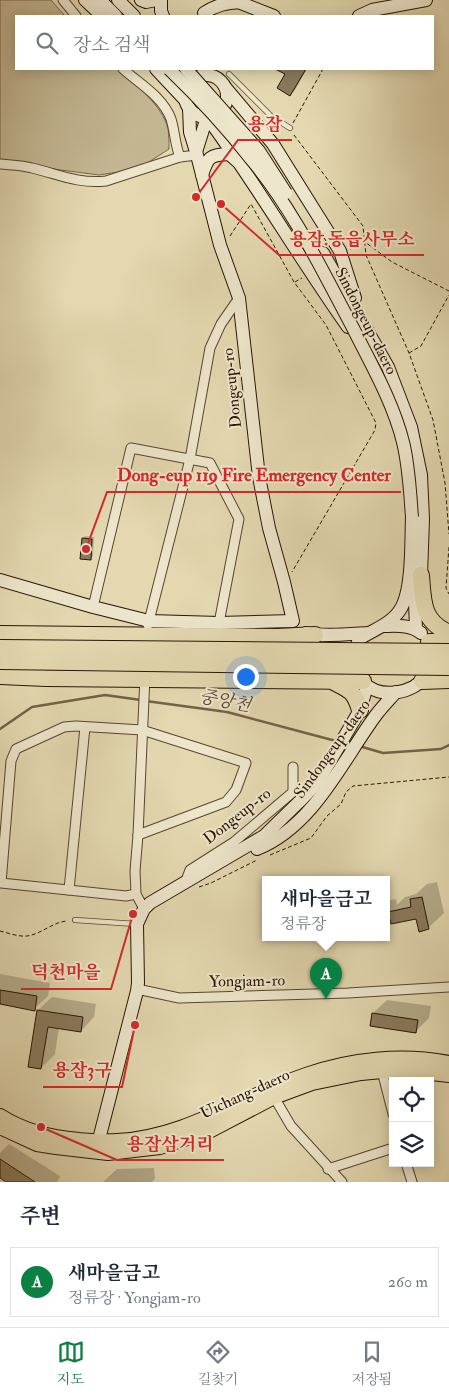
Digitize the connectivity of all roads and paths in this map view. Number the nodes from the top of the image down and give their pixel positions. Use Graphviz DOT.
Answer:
graph roads {
  1 [pos="63,0"];
  2 [pos="85,0"];
  3 [pos="100,0"];
  4 [pos="118,0"];
  5 [pos="141,0"];
  6 [pos="156,0"];
  7 [pos="161,0"];
  8 [pos="204,0"];
  9 [pos="426,0"];
  10 [pos="243,2"];
  11 [pos="75,15"];
  12 [pos="101,15"];
  13 [pos="115,15"];
  14 [pos="133,15"];
  15 [pos="163,15"];
  16 [pos="203,15"];
  17 [pos="272,15"];
  18 [pos="362,15"];
  19 [pos="124,70"];
  20 [pos="157,70"];
  21 [pos="170,70"];
  22 [pos="187,70"];
  23 [pos="321,70"];
  24 [pos="212,73"];
  25 [pos="194,74"];
  26 [pos="229,74"];
  27 [pos="225,87"];
  28 [pos="187,105"];
  29 [pos="262,107"];
  30 [pos="206,117"];
  31 [pos="251,118"];
  32 [pos="290,128"];
  33 [pos="196,154"];
  34 [pos="180,157"];
  35 [pos="0,164"];
  36 [pos="244,168"];
  37 [pos="202,176"];
  38 [pos="365,242"];
  39 [pos="220,245"];
  40 [pos="348,250"];
  41 [pos="306,276"];
  42 [pos="294,282"];
  43 [pos="449,291"];
  44 [pos="449,295"];
  45 [pos="239,298"];
  46 [pos="363,322"];
  47 [pos="408,353"];
  48 [pos="366,354"];
  49 [pos="190,459"];
  50 [pos="449,534"];
  51 [pos="449,547"];
  52 [pos="421,575"];
  53 [pos="0,580"];
  54 [pos="284,582"];
  55 [pos="449,594"];
  56 [pos="93,607"];
  57 [pos="219,623"];
  58 [pos="382,626"];
  59 [pos="148,628"];
  60 [pos="416,629"];
  61 [pos="288,631"];
  62 [pos="368,633"];
  63 [pos="449,633"];
  64 [pos="0,634"];
  65 [pos="315,635"];
  66 [pos="429,642"];
  67 [pos="449,642"];
  68 [pos="0,648"];
  69 [pos="449,652"];
  70 [pos="353,656"];
  71 [pos="0,661"];
  72 [pos="449,667"];
  73 [pos="0,676"];
  74 [pos="449,680"];
  75 [pos="334,682"];
  76 [pos="422,682"];
  77 [pos="144,683"];
  78 [pos="365,684"];
  79 [pos="396,692"];
  80 [pos="360,710"];
  81 [pos="86,727"];
  82 [pos="142,728"];
  83 [pos="293,767"];
  84 [pos="449,777"];
  85 [pos="323,785"];
  86 [pos="354,786"];
  87 [pos="138,835"];
  88 [pos="216,865"];
  89 [pos="184,883"];
  90 [pos="69,890"];
  91 [pos="136,894"];
  92 [pos="144,909"];
  93 [pos="75,920"];
  94 [pos="137,924"];
  95 [pos="0,931"];
  96 [pos="449,987"];
  97 [pos="137,988"];
  98 [pos="449,1063"];
  99 [pos="382,1071"];
  100 [pos="449,1076"];
  101 [pos="274,1097"];
  102 [pos="389,1098"];
  103 [pos="0,1116"];
  104 [pos="0,1128"];
  105 [pos="97,1146"];
  106 [pos="389,1149"];
  107 [pos="407,1167"];
  108 [pos="328,1169"];
  109 [pos="342,1182"];
  110 [pos="412,1182"];
  1 -- 11 [label="street"];
  2 -- 12 [label="main road"];
  3 -- 13 [label="main road"];
  4 -- 14 [label="main road"];
  5 -- 6 [label="main road"];
  7 -- 15 [label="main road"];
  8 -- 16 [label="main road"];
  9 -- 18 [label="main road"];
  10 -- 16 [label="main road"];
  10 -- 17 [label="main road"];
  19 -- 34 [label="street"];
  20 -- 28 [label="main road"];
  21 -- 48 [label="main road, Sindongeup-daero, bridge"];
  22 -- 46 [label="main road, Sindongeup-daero, bridge"];
  23 -- 32 [label="path"];
  24 -- 25 [label="main road"];
  24 -- 27 [label="main road"];
  25 -- 28 [label="main road"];
  26 -- 29 [label="lane"];
  27 -- 30 [label="main road"];
  27 -- 31 [label="main road"];
  28 -- 30 [label="main road"];
  28 -- 33 [label="main road, Dongeup-ro"];
  29 -- 31 [label="lane"];
  29 -- 32 [label="lane"];
  30 -- 33 [label="main road"];
  30 -- 36 [label="main road"];
  31 -- 46 [label="main road"];
  32 -- 38 [label="path"];
  33 -- 34 [label="street"];
  33 -- 37 [label="main road, Dongeup-ro"];
  34 -- 35 [label="street"];
  36 -- 37 [label="main road"];
  36 -- 48 [label="main road"];
  37 -- 39 [label="main road, Dongeup-ro"];
  38 -- 40 [label="path"];
  38 -- 43 [label="path"];
  38 -- 47 [label="path"];
  39 -- 42 [label="path"];
  39 -- 45 [label="main road, Dongeup-ro"];
  41 -- 42 [label="path"];
  42 -- 54 [label="path"];
  44 -- 47 [label="path"];
  45 -- 49 [label="street"];
  45 -- 54 [label="main road, Dongeup-ro"];
  46 -- 52 [label="main road, Sindongeup-daero"];
  47 -- 50 [label="path"];
  48 -- 58 [label="main road, Sindongeup-daero, bridge"];
  49 -- 56 [label="street"];
  49 -- 57 [label="street"];
  49 -- 59 [label="street"];
  51 -- 55 [label="path"];
  52 -- 60 [label="main road, Sindongeup-daero"];
  52 -- 63 [label="highway"];
  53 -- 56 [label="main road"];
  54 -- 61 [label="main road, Dongeup-ro"];
  56 -- 59 [label="main road"];
  57 -- 59 [label="main road"];
  57 -- 61 [label="main road"];
  58 -- 60 [label="main road"];
  58 -- 62 [label="main road"];
  59 -- 61 [label="highway"];
  59 -- 64 [label="highway"];
  59 -- 77 [label="street"];
  60 -- 66 [label="main road"];
  61 -- 65 [label="highway"];
  61 -- 70 [label="main road"];
  62 -- 65 [label="main road"];
  62 -- 70 [label="main road"];
  66 -- 67 [label="highway"];
  66 -- 76 [label="main road"];
  68 -- 69 [label="highway, bridge"];
  70 -- 78 [label="main road"];
  71 -- 72 [label="highway, bridge"];
  73 -- 77 [label="highway"];
  74 -- 76 [label="highway"];
  75 -- 77 [label="highway"];
  75 -- 78 [label="highway"];
  75 -- 80 [label="highway"];
  76 -- 79 [label="main road"];
  77 -- 82 [label="street"];
  78 -- 79 [label="main road"];
  78 -- 80 [label="main road, Sindongeup-daero"];
  79 -- 85 [label="main road, Sindongeup-daero"];
  80 -- 85 [label="main road, Sindongeup-daero"];
  81 -- 82 [label="street"];
  81 -- 90 [label="street"];
  81 -- 90 [label="street"];
  82 -- 87 [label="street"];
  82 -- 87 [label="street"];
  83 -- 89 [label="street, Dongeup-ro"];
  84 -- 86 [label="path"];
  85 -- 88 [label="main road, Sindongeup-daero"];
  87 -- 91 [label="street"];
  88 -- 89 [label="main road, Dongeup-ro"];
  89 -- 92 [label="main road, Dongeup-ro"];
  90 -- 91 [label="street"];
  91 -- 92 [label="street"];
  92 -- 94 [label="main road, Dongeup-ro"];
  93 -- 94 [label="lane"];
  93 -- 95 [label="path"];
  94 -- 97 [label="main road, Dongeup-ro"];
  96 -- 97 [label="street, Yongjam-ro"];
  97 -- 105 [label="main road, Dongeup-ro"];
  98 -- 105 [label="main road, Uichang-daero"];
  99 -- 100 [label="main road, Uichang-daero"];
  99 -- 101 [label="main road, Uichang-daero"];
  99 -- 102 [label="street"];
  101 -- 105 [label="main road, Uichang-daero"];
  101 -- 108 [label="street"];
  103 -- 105 [label="main road, Uichang-daero"];
  104 -- 105 [label="main road, Uichang-daero"];
  106 -- 108 [label="street"];
  107 -- 110 [label="street"];
  108 -- 109 [label="street"];
}
